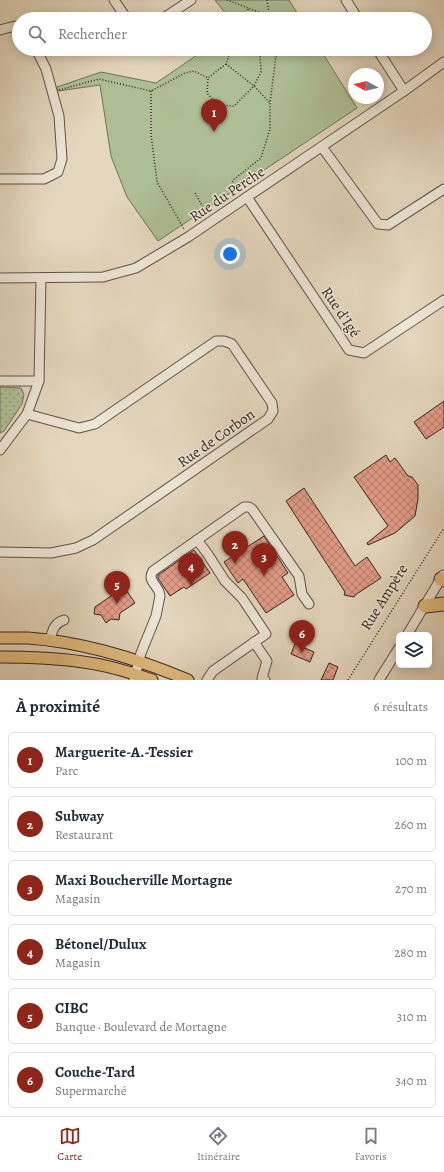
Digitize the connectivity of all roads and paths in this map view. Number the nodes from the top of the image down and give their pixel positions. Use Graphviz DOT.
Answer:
graph roads {
  1 [pos="114,0"];
  2 [pos="191,0"];
  3 [pos="227,0"];
  4 [pos="267,0"];
  5 [pos="350,2"];
  6 [pos="248,8"];
  7 [pos="122,12"];
  8 [pos="173,12"];
  9 [pos="248,12"];
  10 [pos="258,12"];
  11 [pos="268,12"];
  12 [pos="355,12"];
  13 [pos="12,27"];
  14 [pos="0,30"];
  15 [pos="40,56"];
  16 [pos="229,56"];
  17 [pos="260,56"];
  18 [pos="276,56"];
  19 [pos="382,56"];
  20 [pos="444,62"];
  21 [pos="226,64"];
  22 [pos="208,78"];
  23 [pos="254,86"];
  24 [pos="151,91"];
  25 [pos="404,91"];
  26 [pos="52,92"];
  27 [pos="270,103"];
  28 [pos="322,147"];
  29 [pos="0,179"];
  30 [pos="444,189"];
  31 [pos="195,192"];
  32 [pos="247,197"];
  33 [pos="239,202"];
  34 [pos="211,221"];
  35 [pos="188,237"];
  36 [pos="0,278"];
  37 [pos="41,278"];
  38 [pos="444,300"];
  39 [pos="0,381"];
  40 [pos="39,381"];
  41 [pos="27,414"];
  42 [pos="0,450"];
  43 [pos="444,528"];
  44 [pos="197,540"];
  45 [pos="0,552"];
  46 [pos="443,578"];
  47 [pos="310,604"];
  48 [pos="444,604"];
  49 [pos="425,606"];
  50 [pos="64,620"];
  51 [pos="409,632"];
  52 [pos="0,638"];
  53 [pos="50,641"];
  54 [pos="254,642"];
  55 [pos="396,653"];
  56 [pos="0,657"];
  57 [pos="139,661"];
  58 [pos="135,677"];
  59 [pos="152,680"];
  60 [pos="188,680"];
  61 [pos="206,680"];
  62 [pos="265,680"];
  63 [pos="348,680"];
  64 [pos="379,680"];
  1 -- 7 [label="street"];
  2 -- 8 [label="street"];
  3 -- 6 [label="path"];
  4 -- 11 [label="path"];
  5 -- 12 [label="street"];
  6 -- 9 [label="path"];
  6 -- 10 [label="path"];
  13 -- 14 [label="street"];
  15 -- 26 [label="street"];
  16 -- 21 [label="path"];
  17 -- 23 [label="path"];
  18 -- 27 [label="path"];
  19 -- 25 [label="street"];
  20 -- 25 [label="street, Rue du Perche"];
  21 -- 22 [label="path"];
  21 -- 23 [label="path"];
  22 -- 23 [label="path"];
  22 -- 24 [label="path"];
  23 -- 27 [label="path"];
  24 -- 26 [label="path"];
  24 -- 35 [label="path"];
  25 -- 28 [label="street, Rue du Perche"];
  26 -- 29 [label="street"];
  27 -- 33 [label="path"];
  28 -- 30 [label="street"];
  28 -- 32 [label="street, Rue du Perche"];
  31 -- 34 [label="path"];
  32 -- 33 [label="street, Rue du Perche"];
  32 -- 38 [label="street, Rue d'Igé"];
  33 -- 34 [label="street, Rue du Perche"];
  34 -- 35 [label="street, Rue du Perche"];
  35 -- 37 [label="street, Rue du Perche"];
  36 -- 37 [label="street, Rue du Perche"];
  37 -- 40 [label="street"];
  39 -- 40 [label="street"];
  40 -- 41 [label="street"];
  41 -- 42 [label="street"];
  41 -- 45 [label="street, Rue de Corbon"];
  43 -- 63 [label="path, Rue Ampère"];
  44 -- 47 [label="street"];
  44 -- 54 [label="street"];
  44 -- 57 [label="street"];
  46 -- 49 [label="street"];
  48 -- 49 [label="highway"];
  49 -- 51 [label="street"];
  50 -- 53 [label="street"];
  52 -- 53 [label="main road"];
  53 -- 57 [label="main road"];
  54 -- 61 [label="street"];
  54 -- 62 [label="street"];
  55 -- 64 [label="street"];
  56 -- 58 [label="main road"];
  57 -- 58 [label="street"];
  57 -- 60 [label="main road"];
  58 -- 59 [label="main road"];
}
